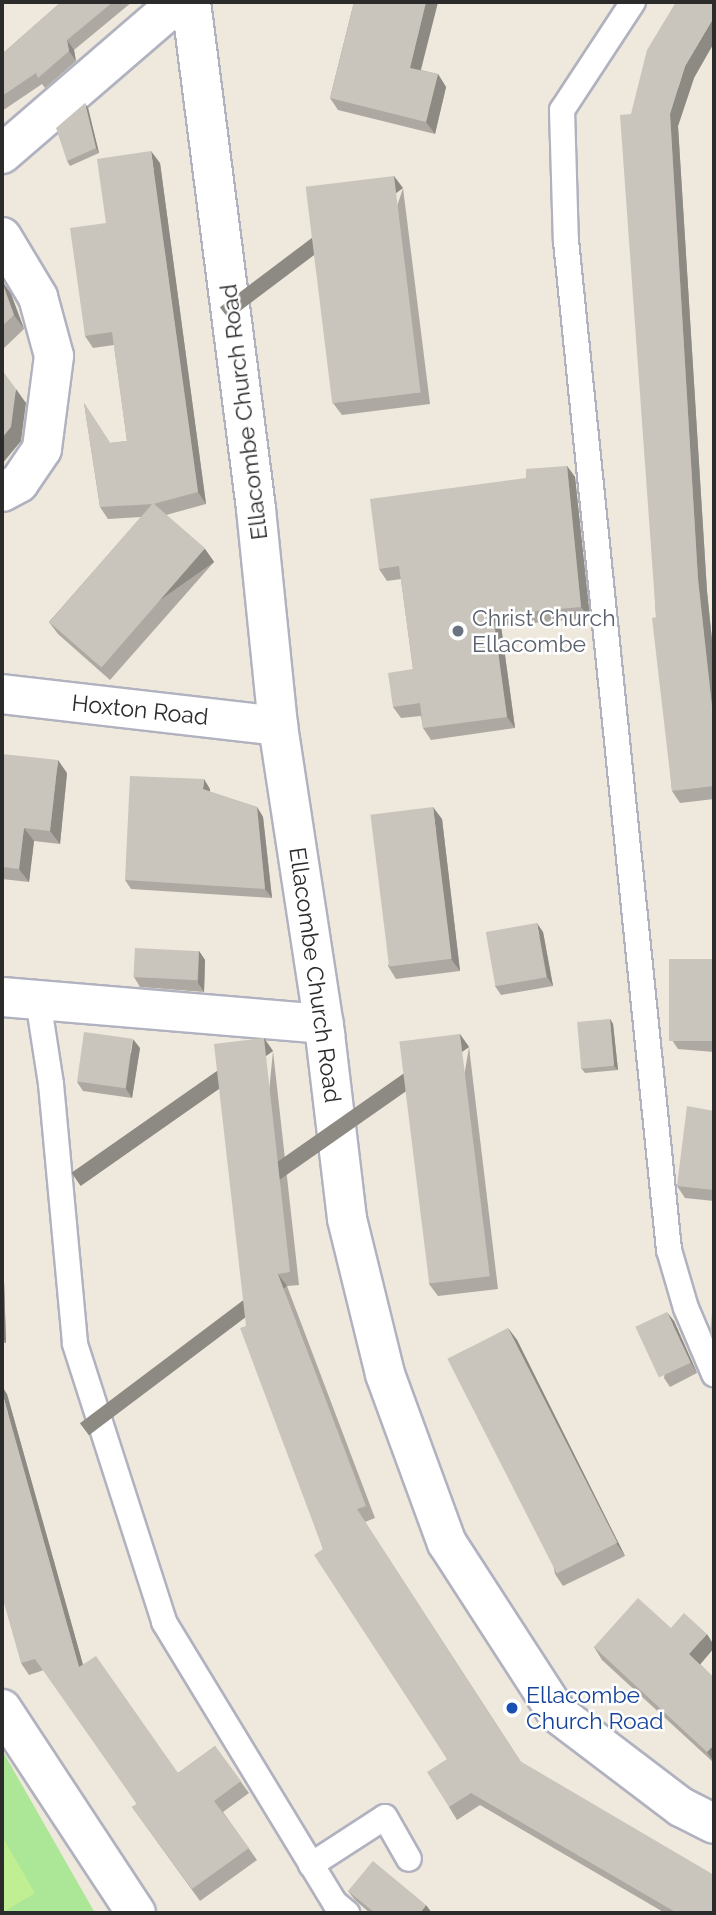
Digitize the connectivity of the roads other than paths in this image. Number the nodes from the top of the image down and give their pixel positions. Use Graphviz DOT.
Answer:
graph roads {
  1 [pos="178,2"];
  2 [pos="191,2"];
  3 [pos="632,2"];
  4 [pos="2,154"];
  5 [pos="2,237"];
  6 [pos="2,492"];
  7 [pos="2,694"];
  8 [pos="278,726"];
  9 [pos="20,999"];
  10 [pos="324,1024"];
  11 [pos="714,1374"];
  12 [pos="2,1709"];
  13 [pos="714,1824"];
  14 [pos="409,1859"];
  15 [pos="312,1865"];
  16 [pos="136,1913"];
  17 [pos="346,1913"];
  1 -- 4 [label="street"];
  2 -- 8 [label="street, Ellacombe Church Road"];
  3 -- 11 [label="lane"];
  5 -- 6 [label="street"];
  7 -- 8 [label="street, Hoxton Road"];
  8 -- 10 [label="street, Ellacombe Church Road"];
  9 -- 10 [label="street"];
  9 -- 15 [label="lane"];
  10 -- 13 [label="street, Ellacombe Church Road"];
  12 -- 16 [label="street"];
  14 -- 15 [label="lane"];
  15 -- 17 [label="lane"];
}
